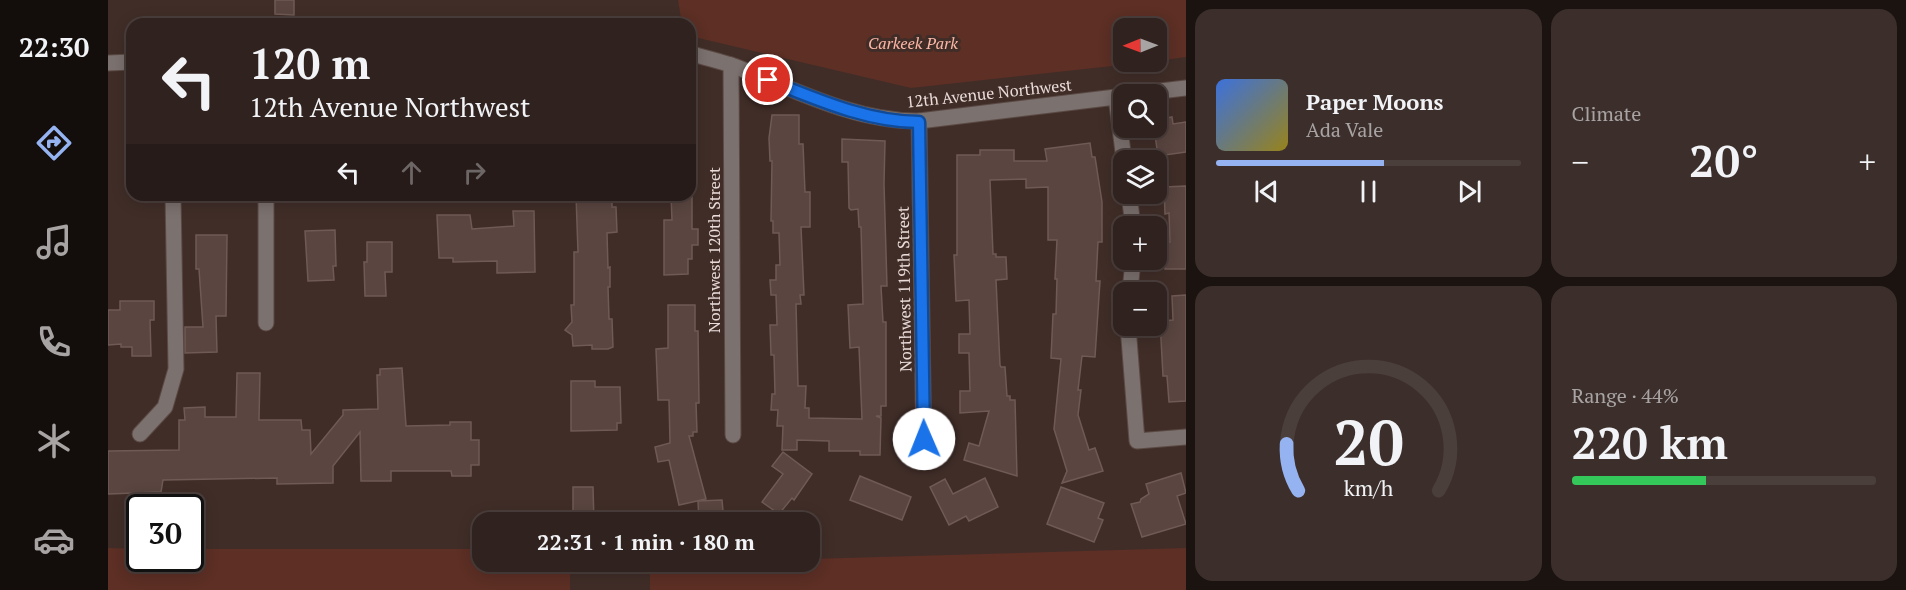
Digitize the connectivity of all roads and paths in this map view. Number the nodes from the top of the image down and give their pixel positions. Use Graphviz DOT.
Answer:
graph roads {
  1 [pos="696,55"];
  2 [pos="126,62"];
  3 [pos="108,63"];
  4 [pos="731,65"];
  5 [pos="1186,88"];
  6 [pos="1167,90"];
  7 [pos="1113,97"];
  8 [pos="919,122"];
  9 [pos="172,201"];
  10 [pos="266,201"];
  11 [pos="266,323"];
  12 [pos="1129,336"];
  13 [pos="140,434"];
  14 [pos="733,435"];
  15 [pos="1186,436"];
  16 [pos="924,455"];
  1 -- 4 [label="street, 12th Avenue Northwest"];
  2 -- 3 [label="street"];
  4 -- 8 [label="street, 12th Avenue Northwest"];
  4 -- 14 [label="street, Northwest 120th Street"];
  5 -- 6 [label="street"];
  7 -- 8 [label="street, 12th Avenue Northwest"];
  8 -- 16 [label="street, Northwest 119th Street"];
  9 -- 13 [label="street"];
  10 -- 11 [label="street"];
  12 -- 15 [label="street"];
}
